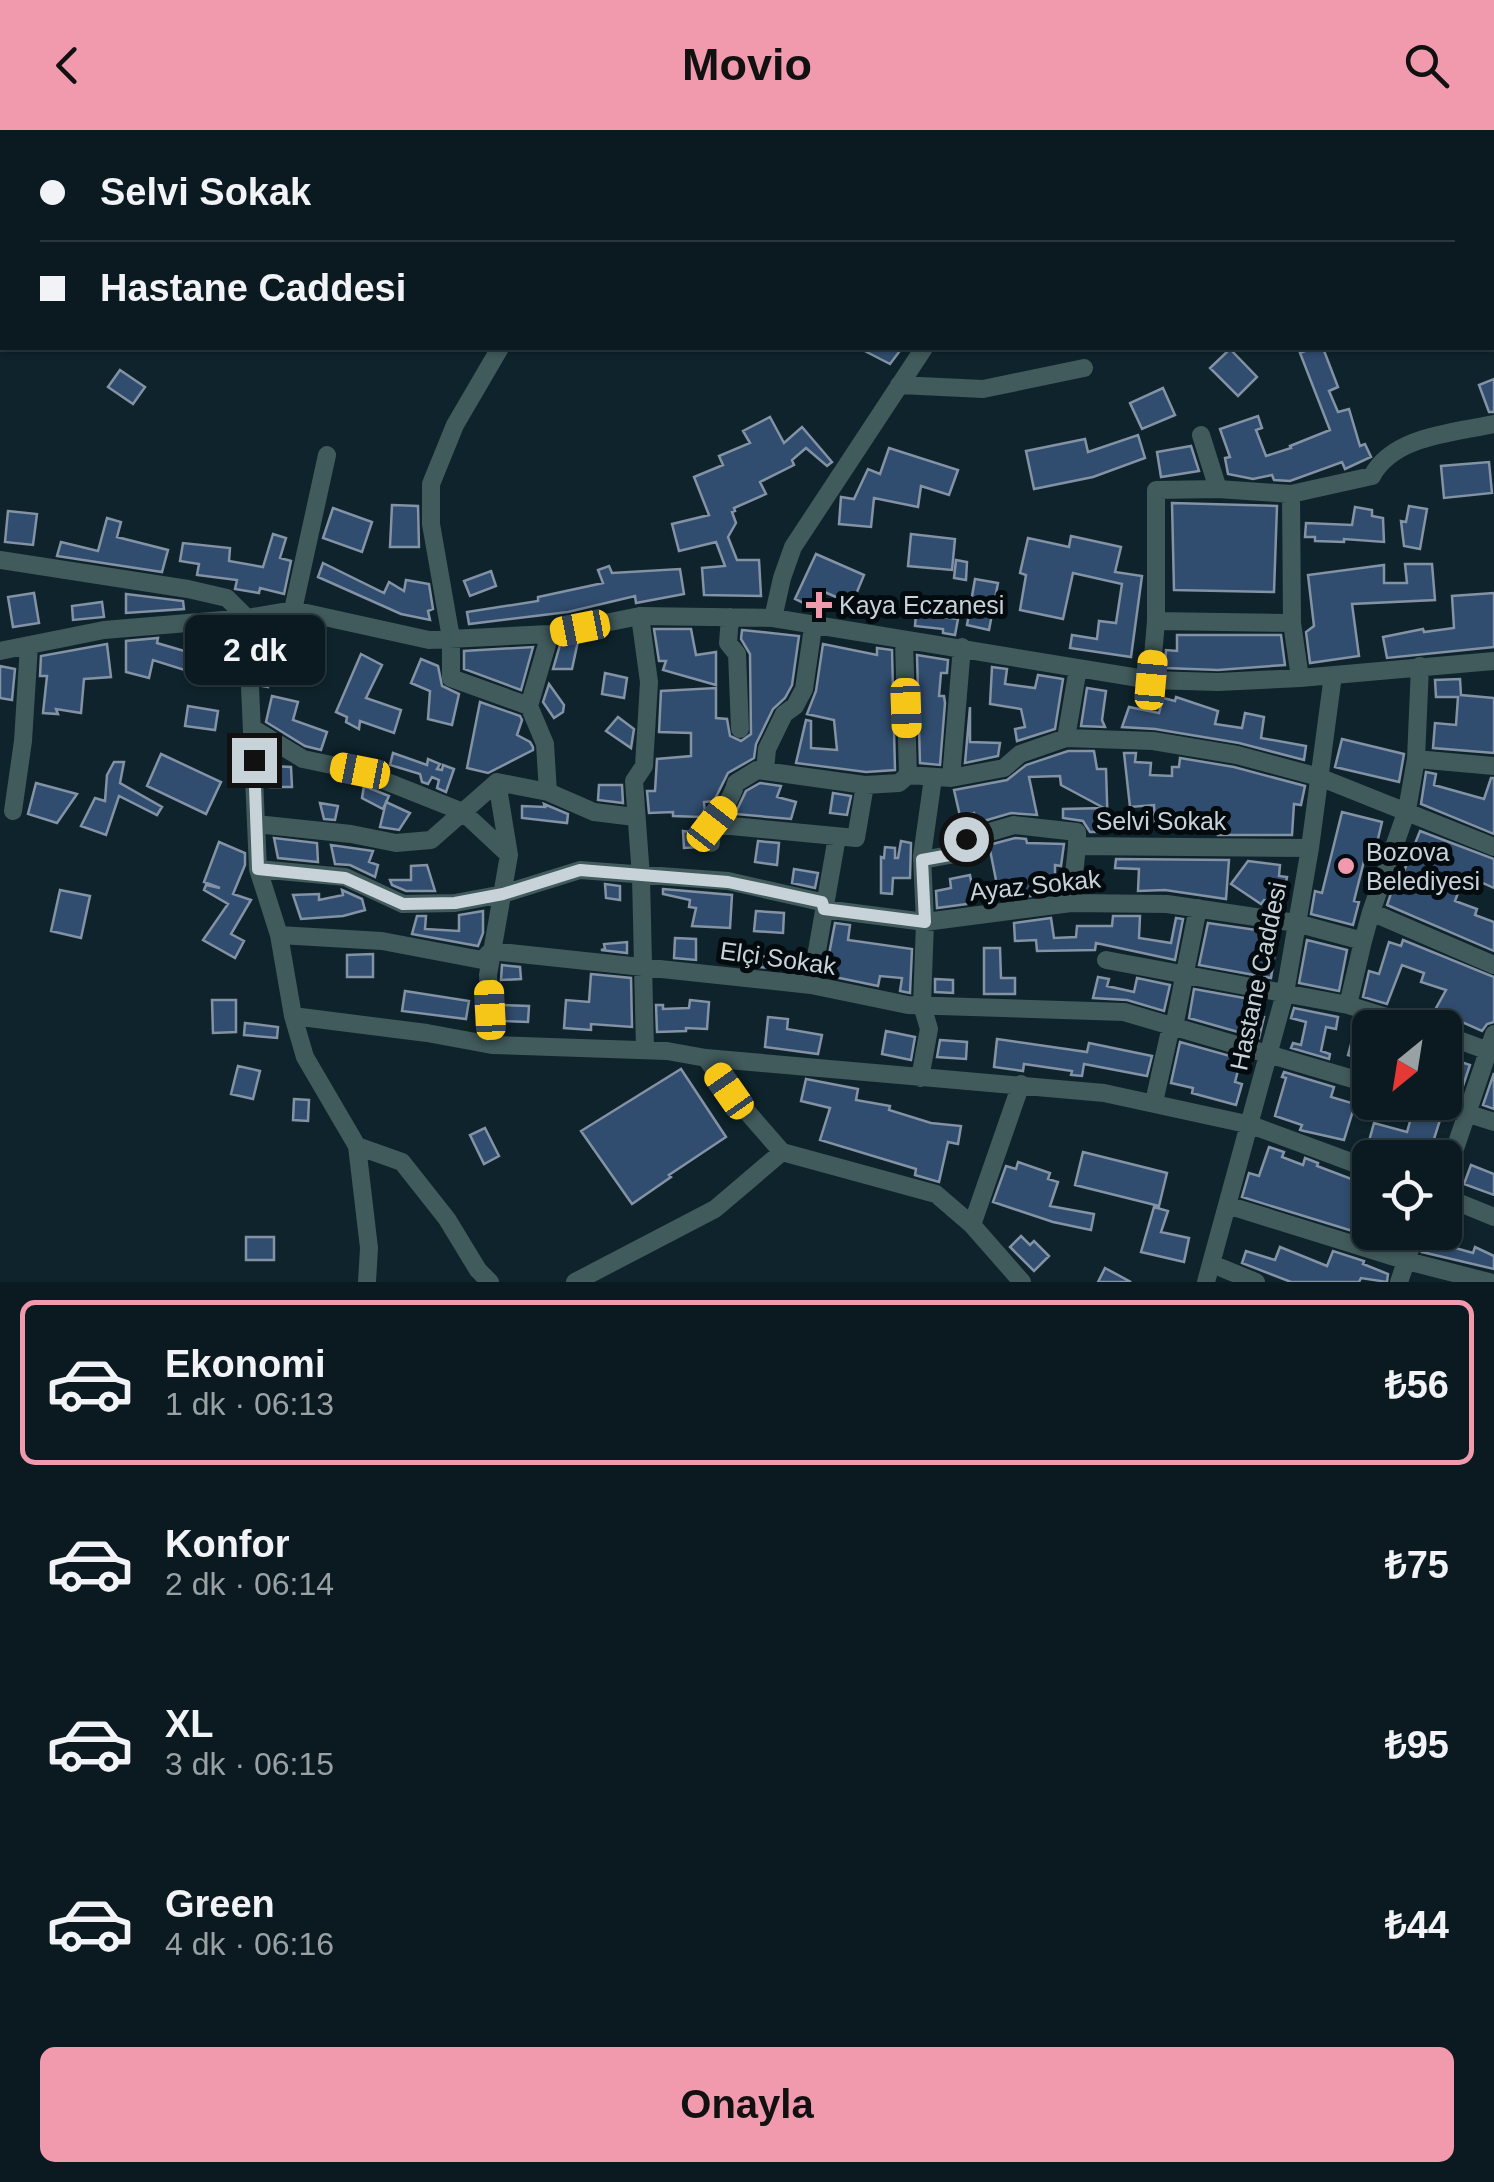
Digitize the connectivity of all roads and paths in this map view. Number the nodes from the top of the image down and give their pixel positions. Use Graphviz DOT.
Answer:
graph roads {
  1 [pos="499,350"];
  2 [pos="923,350"];
  3 [pos="1084,368"];
  4 [pos="898,384"];
  5 [pos="1494,424"];
  6 [pos="1202,435"];
  7 [pos="328,454"];
  8 [pos="1218,488"];
  9 [pos="1290,494"];
  10 [pos="0,560"];
  11 [pos="293,610"];
  12 [pos="640,616"];
  13 [pos="730,617"];
  14 [pos="247,618"];
  15 [pos="773,618"];
  16 [pos="1156,621"];
  17 [pos="1292,623"];
  18 [pos="813,627"];
  19 [pos="550,634"];
  20 [pos="451,638"];
  21 [pos="904,641"];
  22 [pos="29,645"];
  23 [pos="962,647"];
  24 [pos="0,651"];
  25 [pos="1494,661"];
  26 [pos="1420,666"];
  27 [pos="1078,668"];
  28 [pos="1333,675"];
  29 [pos="1300,678"];
  30 [pos="1151,680"];
  31 [pos="529,706"];
  32 [pos="252,728"];
  33 [pos="740,730"];
  34 [pos="1066,738"];
  35 [pos="1416,759"];
  36 [pos="1494,766"];
  37 [pos="765,771"];
  38 [pos="908,776"];
  39 [pos="1319,776"];
  40 [pos="942,778"];
  41 [pos="497,782"];
  42 [pos="864,784"];
  43 [pos="548,792"];
  44 [pos="1407,810"];
  45 [pos="13,811"];
  46 [pos="463,812"];
  47 [pos="635,817"];
  48 [pos="256,824"];
  49 [pos="837,837"];
  50 [pos="1077,846"];
  51 [pos="1494,847"];
  52 [pos="1310,848"];
  53 [pos="509,855"];
  54 [pos="922,860"];
  55 [pos="258,869"];
  56 [pos="641,877"];
  57 [pos="503,894"];
  58 [pos="1071,903"];
  59 [pos="1198,908"];
  60 [pos="824,909"];
  61 [pos="1371,912"];
  62 [pos="925,922"];
  63 [pos="1296,922"];
  64 [pos="279,935"];
  65 [pos="1363,941"];
  66 [pos="491,951"];
  67 [pos="1106,960"];
  68 [pos="1494,965"];
  69 [pos="644,968"];
  70 [pos="1186,975"];
  71 [pos="811,986"];
  72 [pos="1285,993"];
  73 [pos="922,1005"];
  74 [pos="1348,1005"];
  75 [pos="1364,1010"];
  76 [pos="293,1016"];
  77 [pos="1172,1027"];
  78 [pos="1462,1039"];
  79 [pos="492,1045"];
  80 [pos="1492,1046"];
  81 [pos="645,1050"];
  82 [pos="1270,1053"];
  83 [pos="706,1058"];
  84 [pos="920,1078"];
  85 [pos="1352,1078"];
  86 [pos="1022,1084"];
  87 [pos="1154,1102"];
  88 [pos="1462,1112"];
  89 [pos="1468,1114"];
  90 [pos="1494,1122"];
  91 [pos="1251,1125"];
  92 [pos="1459,1140"];
  93 [pos="357,1146"];
  94 [pos="782,1152"];
  95 [pos="1352,1162"];
  96 [pos="1462,1204"];
  97 [pos="1227,1205"];
  98 [pos="1494,1217"];
  99 [pos="972,1225"];
  100 [pos="1410,1250"];
  101 [pos="1407,1261"];
  102 [pos="1209,1273"];
  103 [pos="1492,1281"];
  104 [pos="367,1282"];
  105 [pos="490,1282"];
  106 [pos="575,1282"];
  107 [pos="1022,1282"];
  108 [pos="1256,1282"];
  109 [pos="1399,1282"];
  1 -- 20 [label="street"];
  2 -- 4 [label="street"];
  3 -- 4 [label="street"];
  4 -- 15 [label="street"];
  5 -- 9 [label="street"];
  6 -- 8 [label="street"];
  7 -- 11 [label="street"];
  8 -- 9 [label="street"];
  8 -- 16 [label="street"];
  9 -- 17 [label="street"];
  10 -- 14 [label="street"];
  11 -- 14 [label="street"];
  11 -- 20 [label="street"];
  12 -- 13 [label="street"];
  12 -- 19 [label="street"];
  12 -- 47 [label="street"];
  13 -- 15 [label="street"];
  13 -- 33 [label="street"];
  14 -- 22 [label="street"];
  14 -- 32 [label="street"];
  15 -- 18 [label="street"];
  16 -- 17 [label="street"];
  16 -- 30 [label="street"];
  17 -- 29 [label="street"];
  18 -- 21 [label="street"];
  18 -- 37 [label="street"];
  19 -- 20 [label="street"];
  19 -- 31 [label="street"];
  20 -- 31 [label="street"];
  21 -- 23 [label="street"];
  21 -- 38 [label="street"];
  22 -- 24 [label="street"];
  22 -- 45 [label="street"];
  23 -- 27 [label="street"];
  23 -- 40 [label="street"];
  25 -- 26 [label="street"];
  26 -- 28 [label="street"];
  26 -- 35 [label="street"];
  27 -- 30 [label="street"];
  27 -- 34 [label="street"];
  28 -- 29 [label="street"];
  28 -- 39 [label="street, Hastane Caddesi"];
  29 -- 30 [label="street"];
  31 -- 43 [label="street"];
  32 -- 46 [label="street"];
  32 -- 48 [label="street"];
  34 -- 39 [label="street"];
  34 -- 40 [label="street"];
  35 -- 36 [label="street"];
  35 -- 44 [label="street"];
  37 -- 42 [label="street"];
  37 -- 49 [label="street"];
  38 -- 40 [label="street"];
  38 -- 42 [label="street"];
  39 -- 44 [label="street"];
  39 -- 52 [label="street, Hastane Caddesi"];
  40 -- 54 [label="street"];
  41 -- 43 [label="street"];
  41 -- 46 [label="street"];
  41 -- 53 [label="street"];
  42 -- 49 [label="street"];
  43 -- 47 [label="street"];
  44 -- 51 [label="street"];
  44 -- 61 [label="street"];
  46 -- 48 [label="street"];
  46 -- 53 [label="street"];
  47 -- 56 [label="street"];
  48 -- 55 [label="street"];
  49 -- 60 [label="street"];
  50 -- 52 [label="street, Selvi Sokak"];
  50 -- 54 [label="street, Selvi Sokak"];
  50 -- 58 [label="street"];
  52 -- 63 [label="street, Hastane Caddesi"];
  53 -- 57 [label="street"];
  54 -- 62 [label="street"];
  55 -- 57 [label="street, Ayaz Sokak"];
  55 -- 64 [label="street"];
  56 -- 57 [label="street, Ayaz Sokak"];
  56 -- 60 [label="street, Ayaz Sokak"];
  56 -- 69 [label="street"];
  57 -- 66 [label="street"];
  58 -- 59 [label="street, Ayaz Sokak"];
  58 -- 62 [label="street, Ayaz Sokak"];
  59 -- 63 [label="street, Ayaz Sokak"];
  59 -- 70 [label="street"];
  60 -- 62 [label="street, Ayaz Sokak"];
  60 -- 71 [label="street"];
  61 -- 65 [label="street"];
  61 -- 68 [label="street"];
  62 -- 73 [label="street"];
  63 -- 65 [label="street, Ayaz Sokak"];
  63 -- 72 [label="street, Hastane Caddesi"];
  64 -- 66 [label="street, Elçi Sokak"];
  64 -- 76 [label="street"];
  65 -- 74 [label="street"];
  66 -- 69 [label="street, Elçi Sokak"];
  66 -- 79 [label="street"];
  67 -- 70 [label="street"];
  69 -- 71 [label="street, Elçi Sokak"];
  69 -- 81 [label="street"];
  70 -- 72 [label="street"];
  70 -- 77 [label="street"];
  71 -- 73 [label="street, Elçi Sokak"];
  72 -- 74 [label="street"];
  72 -- 82 [label="street, Hastane Caddesi"];
  73 -- 77 [label="street, Elçi Sokak"];
  73 -- 84 [label="street"];
  74 -- 75 [label="street"];
  76 -- 79 [label="street"];
  76 -- 93 [label="street"];
  77 -- 82 [label="street, Elçi Sokak"];
  77 -- 87 [label="street"];
  78 -- 80 [label="street"];
  79 -- 81 [label="street"];
  80 -- 89 [label="street"];
  81 -- 83 [label="street"];
  82 -- 85 [label="street, Elçi Sokak"];
  82 -- 91 [label="street, Hastane Caddesi"];
  83 -- 84 [label="street"];
  83 -- 94 [label="street"];
  84 -- 86 [label="street"];
  86 -- 87 [label="street"];
  86 -- 99 [label="street"];
  87 -- 91 [label="street"];
  88 -- 89 [label="street"];
  89 -- 90 [label="street"];
  89 -- 92 [label="street"];
  91 -- 95 [label="street"];
  91 -- 97 [label="street, Hastane Caddesi"];
  93 -- 104 [label="street"];
  93 -- 105 [label="street"];
  94 -- 99 [label="street"];
  94 -- 106 [label="street"];
  96 -- 98 [label="street"];
  97 -- 101 [label="street"];
  97 -- 102 [label="street, Hastane Caddesi"];
  99 -- 107 [label="street"];
  100 -- 101 [label="street"];
  101 -- 103 [label="street"];
  101 -- 109 [label="street"];
  102 -- 108 [label="street"];
}
